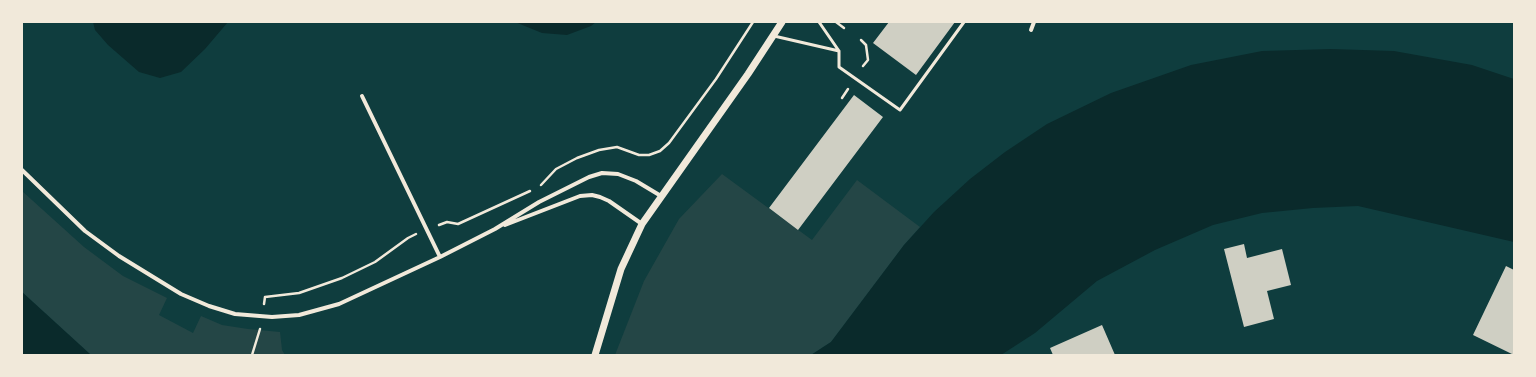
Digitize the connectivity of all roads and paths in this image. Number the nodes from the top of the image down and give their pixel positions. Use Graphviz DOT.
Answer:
graph roads {
  1 [pos="753,22"];
  2 [pos="782,22"];
  3 [pos="819,22"];
  4 [pos="836,22"];
  5 [pos="964,22"];
  6 [pos="1034,22"];
  7 [pos="844,28"];
  8 [pos="1031,30"];
  9 [pos="773,35"];
  10 [pos="860,40"];
  11 [pos="839,51"];
  12 [pos="863,66"];
  13 [pos="848,90"];
  14 [pos="362,96"];
  15 [pos="842,98"];
  16 [pos="22,170"];
  17 [pos="661,196"];
  18 [pos="642,224"];
  19 [pos="440,225"];
  20 [pos="495,229"];
  21 [pos="411,236"];
  22 [pos="440,257"];
  23 [pos="265,297"];
  24 [pos="259,332"];
  25 [pos="252,355"];
  26 [pos="595,355"];
  1 -- 19 [label="path"];
  2 -- 9 [label="street"];
  3 -- 11 [label="lane"];
  4 -- 7 [label="path"];
  5 -- 11 [label="lane"];
  6 -- 8 [label="street"];
  9 -- 11 [label="lane"];
  9 -- 17 [label="street"];
  10 -- 12 [label="path"];
  13 -- 15 [label="path"];
  14 -- 22 [label="street"];
  16 -- 22 [label="street"];
  17 -- 18 [label="street"];
  17 -- 20 [label="street"];
  18 -- 20 [label="street"];
  18 -- 26 [label="street"];
  20 -- 22 [label="street"];
  21 -- 23 [label="path"];
  24 -- 25 [label="path"];
}
